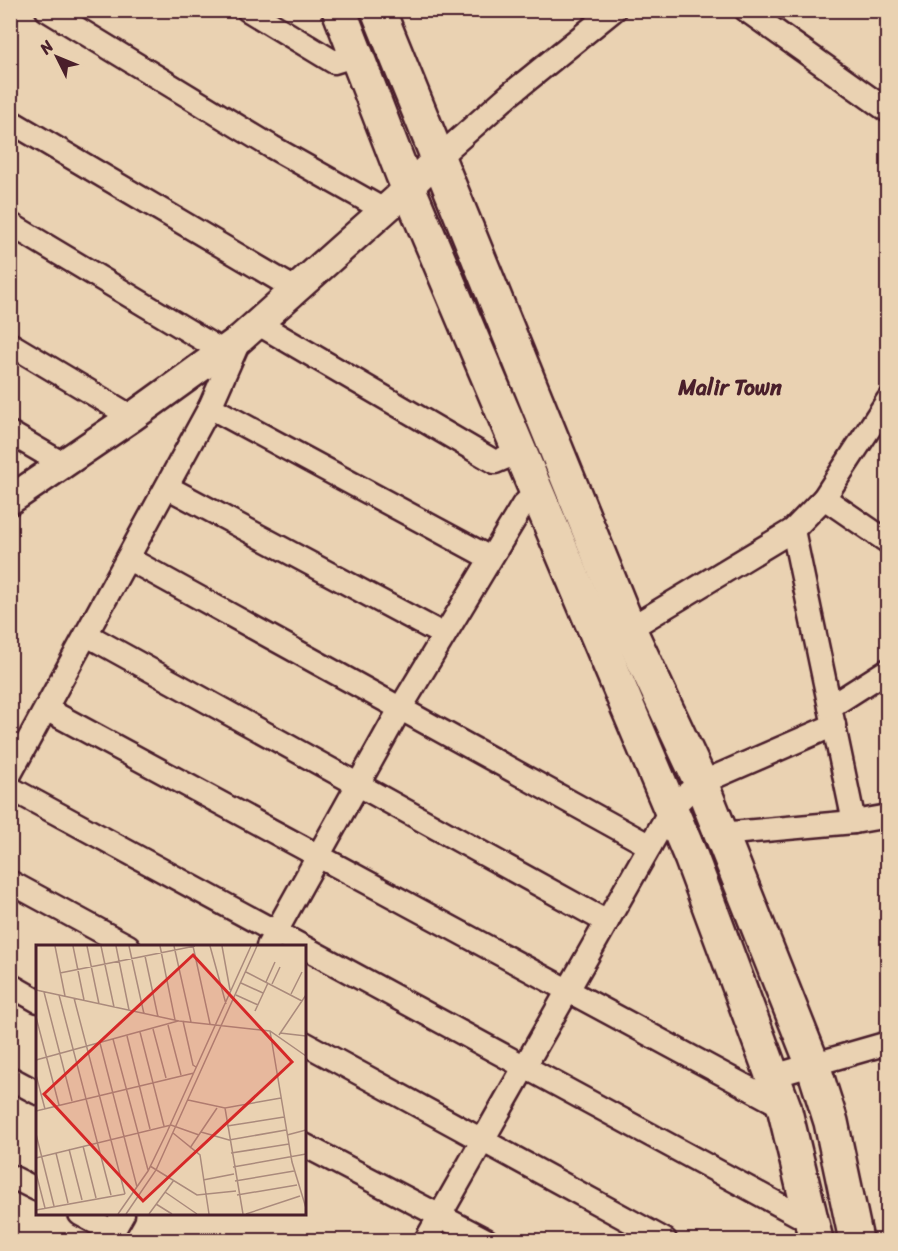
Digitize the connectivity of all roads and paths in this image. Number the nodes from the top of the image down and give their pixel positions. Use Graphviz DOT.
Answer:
graph roads {
  1 [pos="46,10"];
  2 [pos="248,10"];
  3 [pos="339,10"];
  4 [pos="378,10"];
  5 [pos="614,10"];
  6 [pos="746,10"];
  7 [pos="357,55"];
  8 [pos="888,111"];
  9 [pos="10,121"];
  10 [pos="439,157"];
  11 [pos="409,187"];
  12 [pos="384,210"];
  13 [pos="10,224"];
  14 [pos="296,289"];
  15 [pos="240,338"];
  16 [pos="10,344"];
  17 [pos="888,400"];
  18 [pos="210,407"];
  19 [pos="132,417"];
  20 [pos="10,433"];
  21 [pos="519,452"];
  22 [pos="63,464"];
  23 [pos="167,488"];
  24 [pos="538,491"];
  25 [pos="824,498"];
  26 [pos="10,500"];
  27 [pos="793,530"];
  28 [pos="888,542"];
  29 [pos="490,558"];
  30 [pos="129,559"];
  31 [pos="629,629"];
  32 [pos="444,634"];
  33 [pos="87,635"];
  34 [pos="888,670"];
  35 [pos="46,709"];
  36 [pos="400,709"];
  37 [pos="832,716"];
  38 [pos="10,774"];
  39 [pos="701,783"];
  40 [pos="358,784"];
  41 [pos="10,788"];
  42 [pos="671,809"];
  43 [pos="888,816"];
  44 [pos="854,822"];
  45 [pos="720,834"];
  46 [pos="650,846"];
  47 [pos="318,856"];
  48 [pos="10,882"];
  49 [pos="607,922"];
  50 [pos="272,939"];
  51 [pos="126,945"];
  52 [pos="306,956"];
  53 [pos="10,985"];
  54 [pos="568,990"];
  55 [pos="36,999"];
  56 [pos="888,1043"];
  57 [pos="306,1044"];
  58 [pos="525,1065"];
  59 [pos="813,1065"];
  60 [pos="773,1076"];
  61 [pos="10,1078"];
  62 [pos="36,1092"];
  63 [pos="784,1107"];
  64 [pos="483,1140"];
  65 [pos="306,1146"];
  66 [pos="10,1176"];
  67 [pos="36,1189"];
  68 [pos="82,1215"];
  69 [pos="440,1216"];
  70 [pos="115,1229"];
  71 [pos="815,1232"];
  72 [pos="426,1240"];
  73 [pos="486,1240"];
  74 [pos="665,1240"];
  75 [pos="856,1240"];
  1 -- 12 [label="street"];
  2 -- 7 [label="street"];
  3 -- 7 [label="main road"];
  4 -- 10 [label="main road"];
  5 -- 10 [label="street"];
  6 -- 8 [label="street"];
  7 -- 11 [label="main road"];
  9 -- 14 [label="street"];
  10 -- 11 [label="street"];
  10 -- 31 [label="main road"];
  11 -- 12 [label="street"];
  11 -- 21 [label="main road"];
  12 -- 14 [label="street"];
  13 -- 15 [label="street"];
  14 -- 15 [label="street"];
  15 -- 18 [label="street"];
  15 -- 19 [label="street"];
  15 -- 21 [label="street"];
  16 -- 19 [label="street"];
  17 -- 25 [label="street"];
  18 -- 23 [label="street"];
  18 -- 29 [label="street"];
  19 -- 22 [label="street"];
  20 -- 22 [label="street"];
  21 -- 24 [label="main road"];
  22 -- 26 [label="street"];
  23 -- 30 [label="street"];
  23 -- 32 [label="street"];
  24 -- 29 [label="street"];
  24 -- 42 [label="main road"];
  25 -- 27 [label="street"];
  25 -- 28 [label="street"];
  27 -- 31 [label="street"];
  27 -- 37 [label="street"];
  29 -- 32 [label="street"];
  30 -- 33 [label="street"];
  30 -- 36 [label="street"];
  31 -- 39 [label="main road"];
  32 -- 36 [label="street"];
  33 -- 35 [label="street"];
  33 -- 40 [label="street"];
  34 -- 37 [label="street"];
  35 -- 38 [label="street"];
  35 -- 47 [label="street"];
  36 -- 40 [label="street"];
  36 -- 46 [label="street"];
  37 -- 39 [label="street"];
  37 -- 44 [label="street"];
  39 -- 42 [label="street"];
  39 -- 45 [label="main road"];
  40 -- 47 [label="street"];
  40 -- 49 [label="street"];
  41 -- 50 [label="street"];
  42 -- 46 [label="street"];
  42 -- 60 [label="main road"];
  43 -- 44 [label="street"];
  44 -- 45 [label="street"];
  45 -- 59 [label="main road"];
  46 -- 49 [label="street"];
  47 -- 50 [label="street"];
  47 -- 54 [label="street"];
  48 -- 51 [label="street"];
  49 -- 54 [label="street"];
  52 -- 58 [label="street"];
  53 -- 55 [label="street"];
  54 -- 58 [label="street"];
  54 -- 63 [label="street"];
  56 -- 59 [label="street"];
  57 -- 64 [label="street"];
  58 -- 64 [label="street"];
  58 -- 71 [label="street"];
  59 -- 60 [label="street"];
  59 -- 75 [label="main road"];
  60 -- 63 [label="main road"];
  61 -- 62 [label="street"];
  63 -- 71 [label="main road"];
  64 -- 69 [label="street"];
  64 -- 74 [label="street"];
  65 -- 69 [label="street"];
  66 -- 67 [label="street"];
  68 -- 70 [label="street"];
  69 -- 72 [label="street"];
  69 -- 73 [label="street"];
}
